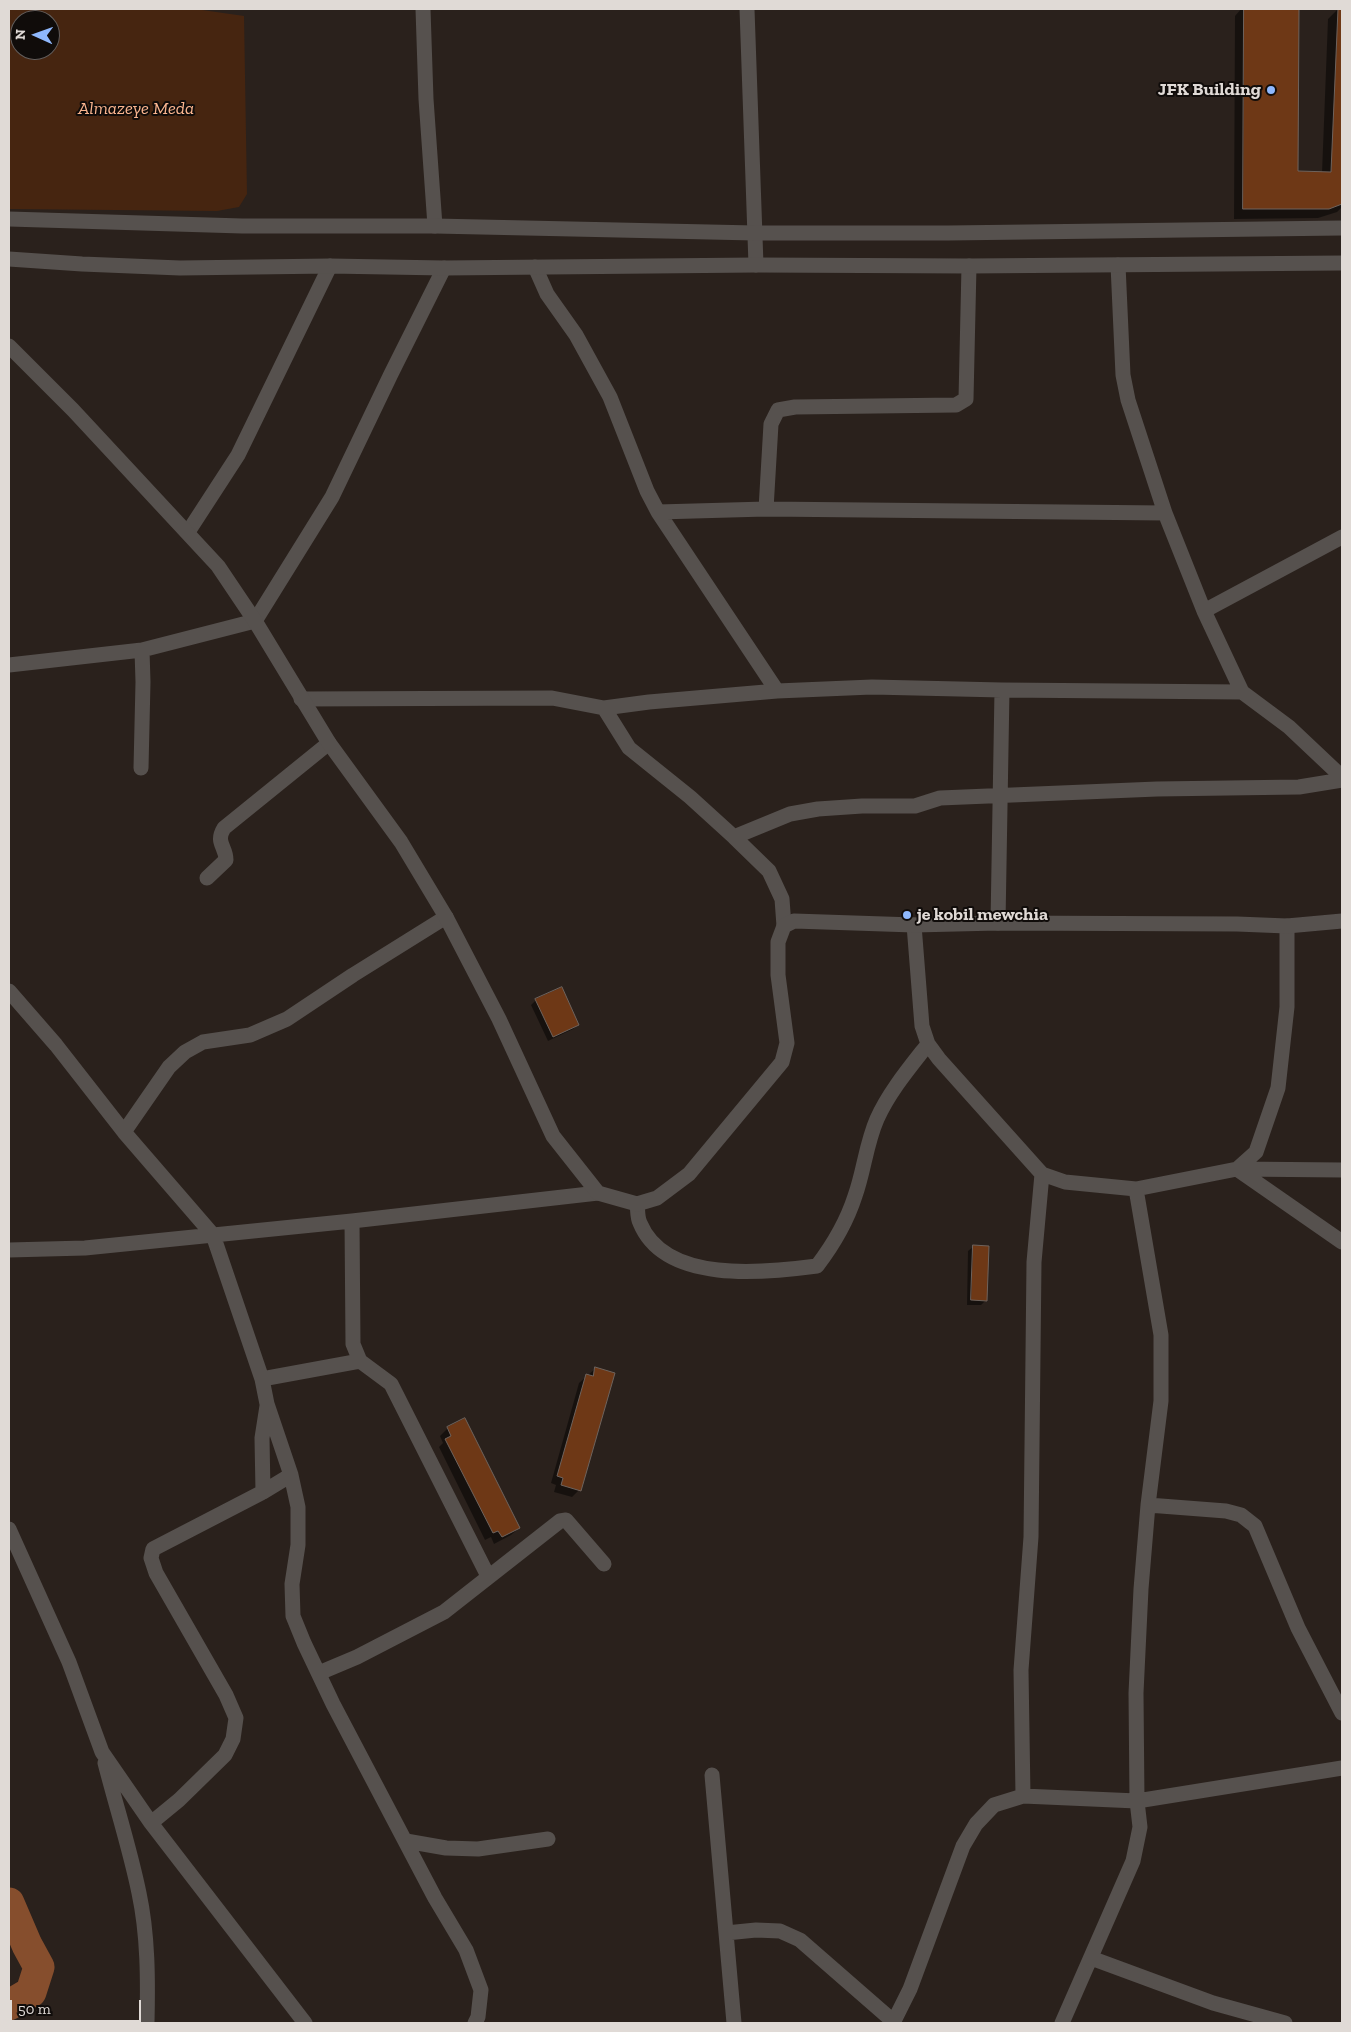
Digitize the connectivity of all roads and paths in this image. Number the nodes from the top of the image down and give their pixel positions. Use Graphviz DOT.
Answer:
graph roads {
  1 [pos="423,9"];
  2 [pos="747,9"];
  3 [pos="9,219"];
  4 [pos="435,226"];
  5 [pos="1342,228"];
  6 [pos="755,233"];
  7 [pos="9,260"];
  8 [pos="756,264"];
  9 [pos="1342,264"];
  10 [pos="1118,265"];
  11 [pos="330,266"];
  12 [pos="969,266"];
  13 [pos="535,267"];
  14 [pos="444,268"];
  15 [pos="9,346"];
  16 [pos="766,509"];
  17 [pos="658,512"];
  18 [pos="1165,514"];
  19 [pos="188,532"];
  20 [pos="1342,537"];
  21 [pos="1204,611"];
  22 [pos="255,621"];
  23 [pos="142,650"];
  24 [pos="9,664"];
  25 [pos="1002,690"];
  26 [pos="778,691"];
  27 [pos="1242,692"];
  28 [pos="301,699"];
  29 [pos="604,708"];
  30 [pos="329,744"];
  31 [pos="141,768"];
  32 [pos="1342,779"];
  33 [pos="1002,796"];
  34 [pos="734,837"];
  35 [pos="207,878"];
  36 [pos="446,917"];
  37 [pos="1342,921"];
  38 [pos="998,923"];
  39 [pos="914,925"];
  40 [pos="784,926"];
  41 [pos="1287,926"];
  42 [pos="9,991"];
  43 [pos="928,1044"];
  44 [pos="124,1132"];
  45 [pos="1238,1169"];
  46 [pos="1342,1170"];
  47 [pos="1042,1174"];
  48 [pos="1136,1189"];
  49 [pos="598,1193"];
  50 [pos="637,1204"];
  51 [pos="352,1221"];
  52 [pos="213,1235"];
  53 [pos="1342,1242"];
  54 [pos="9,1250"];
  55 [pos="360,1361"];
  56 [pos="262,1379"];
  57 [pos="268,1404"];
  58 [pos="291,1475"];
  59 [pos="263,1492"];
  60 [pos="1148,1505"];
  61 [pos="9,1529"];
  62 [pos="604,1564"];
  63 [pos="488,1576"];
  64 [pos="319,1673"];
  65 [pos="1342,1713"];
  66 [pos="102,1752"];
  67 [pos="1342,1768"];
  68 [pos="712,1775"];
  69 [pos="1023,1796"];
  70 [pos="1137,1801"];
  71 [pos="151,1823"];
  72 [pos="548,1839"];
  73 [pos="406,1842"];
  74 [pos="726,1933"];
  75 [pos="1091,1958"];
  76 [pos="478,2021"];
  77 [pos="147,2023"];
  78 [pos="305,2023"];
  79 [pos="734,2023"];
  80 [pos="894,2023"];
  81 [pos="1062,2023"];
  82 [pos="1285,2023"];
  1 -- 4 [label="street"];
  2 -- 6 [label="street"];
  3 -- 4 [label="street"];
  4 -- 6 [label="street"];
  5 -- 6 [label="street"];
  6 -- 8 [label="street"];
  7 -- 11 [label="street"];
  8 -- 12 [label="street"];
  8 -- 13 [label="street"];
  9 -- 10 [label="street"];
  10 -- 12 [label="street"];
  10 -- 18 [label="street"];
  11 -- 14 [label="street"];
  11 -- 19 [label="street"];
  12 -- 16 [label="street"];
  13 -- 14 [label="street"];
  13 -- 17 [label="street"];
  14 -- 22 [label="street"];
  15 -- 19 [label="street"];
  16 -- 17 [label="street"];
  16 -- 18 [label="street"];
  17 -- 26 [label="street"];
  18 -- 21 [label="street"];
  19 -- 22 [label="street"];
  20 -- 21 [label="street"];
  21 -- 27 [label="street"];
  22 -- 23 [label="street"];
  22 -- 28 [label="street"];
  23 -- 24 [label="street"];
  23 -- 31 [label="street"];
  25 -- 26 [label="street"];
  25 -- 27 [label="street"];
  25 -- 33 [label="street"];
  26 -- 29 [label="street"];
  27 -- 32 [label="street"];
  28 -- 29 [label="street"];
  28 -- 30 [label="street"];
  29 -- 34 [label="street"];
  30 -- 35 [label="street"];
  30 -- 36 [label="street"];
  32 -- 33 [label="street"];
  33 -- 34 [label="street"];
  33 -- 38 [label="street"];
  34 -- 40 [label="street"];
  36 -- 44 [label="street"];
  36 -- 49 [label="street"];
  37 -- 41 [label="street"];
  38 -- 39 [label="street"];
  38 -- 41 [label="street"];
  39 -- 40 [label="street"];
  39 -- 43 [label="street"];
  40 -- 50 [label="street"];
  41 -- 45 [label="street"];
  42 -- 44 [label="street"];
  43 -- 47 [label="street"];
  43 -- 50 [label="street"];
  44 -- 52 [label="street"];
  45 -- 46 [label="street"];
  45 -- 48 [label="street"];
  45 -- 53 [label="street"];
  47 -- 48 [label="street"];
  47 -- 69 [label="street"];
  48 -- 60 [label="street"];
  49 -- 50 [label="street"];
  49 -- 51 [label="street"];
  51 -- 52 [label="street"];
  51 -- 55 [label="street"];
  52 -- 54 [label="street"];
  52 -- 56 [label="street"];
  55 -- 56 [label="street"];
  55 -- 63 [label="street"];
  56 -- 57 [label="street"];
  57 -- 58 [label="street"];
  57 -- 59 [label="street"];
  58 -- 59 [label="street"];
  58 -- 64 [label="street"];
  59 -- 71 [label="street"];
  60 -- 65 [label="street"];
  60 -- 70 [label="street"];
  61 -- 66 [label="street"];
  62 -- 63 [label="street"];
  63 -- 64 [label="street"];
  64 -- 73 [label="street"];
  66 -- 71 [label="street"];
  66 -- 77 [label="street"];
  67 -- 70 [label="street"];
  68 -- 74 [label="street"];
  69 -- 70 [label="street"];
  69 -- 80 [label="street"];
  70 -- 75 [label="street"];
  71 -- 78 [label="street"];
  72 -- 73 [label="street"];
  73 -- 76 [label="street"];
  74 -- 79 [label="street"];
  74 -- 80 [label="street"];
  75 -- 81 [label="street"];
  75 -- 82 [label="street"];
}
